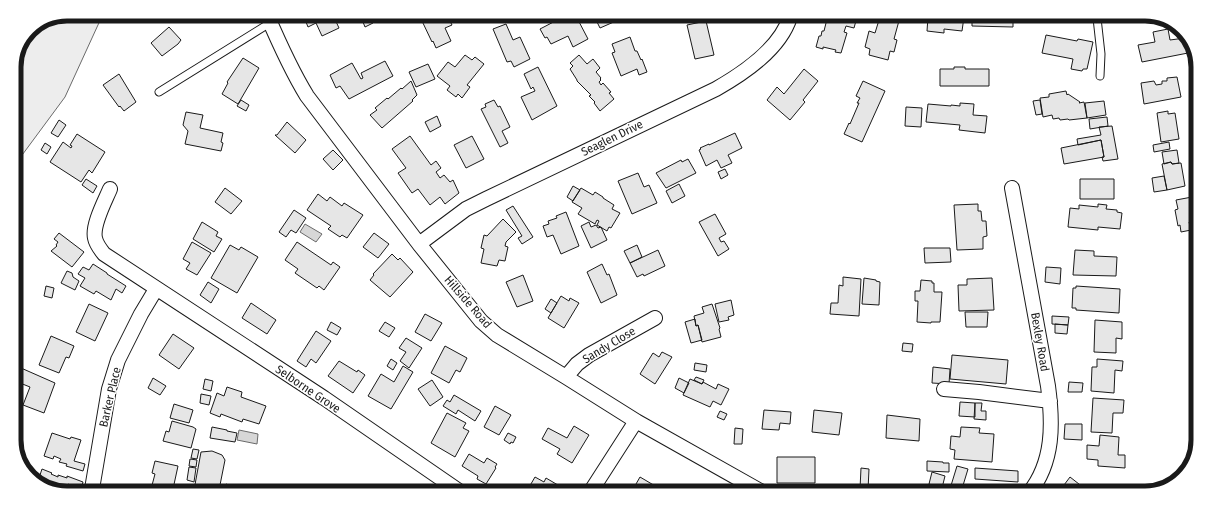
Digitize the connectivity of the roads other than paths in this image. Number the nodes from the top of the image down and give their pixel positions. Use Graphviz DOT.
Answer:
graph roads {
  1 [pos="266,21"];
  2 [pos="270,21"];
  3 [pos="788,21"];
  4 [pos="1097,21"];
  5 [pos="1100,76"];
  6 [pos="159,92"];
  7 [pos="1012,188"];
  8 [pos="110,189"];
  9 [pos="419,244"];
  10 [pos="156,289"];
  11 [pos="655,318"];
  12 [pos="566,377"];
  13 [pos="944,390"];
  14 [pos="1050,401"];
  15 [pos="636,422"];
  16 [pos="93,486"];
  17 [pos="452,486"];
  18 [pos="594,486"];
  19 [pos="751,486"];
  20 [pos="1035,486"];
  1 -- 6 [label="lane"];
  2 -- 9 [label="street, Hillside Road"];
  3 -- 9 [label="street, Seaglen Drive"];
  4 -- 5 [label="lane"];
  7 -- 14 [label="street, Bexley Road"];
  8 -- 10 [label="street, Selborne Grove"];
  9 -- 12 [label="street, Hillside Road"];
  10 -- 16 [label="street, Barker Place"];
  10 -- 17 [label="street, Selborne Grove"];
  11 -- 12 [label="street, Sandy Close"];
  12 -- 15 [label="street, Hillside Road"];
  13 -- 14 [label="street"];
  14 -- 20 [label="street, Bexley Road"];
  15 -- 18 [label="street"];
  15 -- 19 [label="street, Hillside Road"];
}
